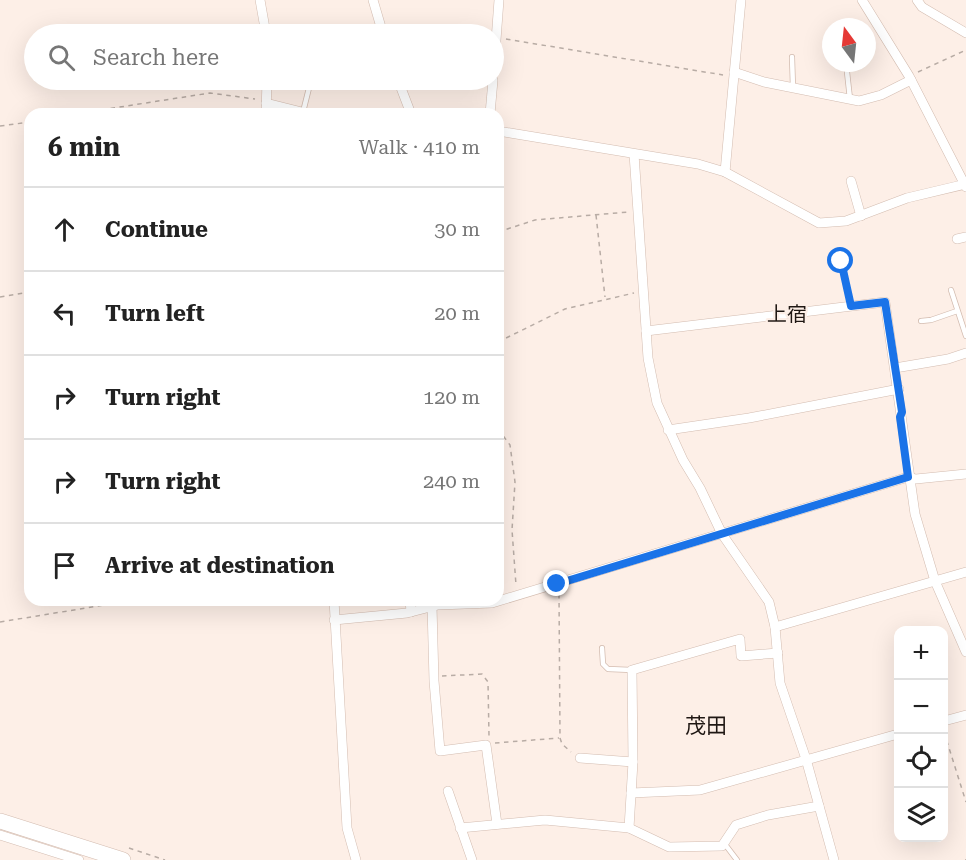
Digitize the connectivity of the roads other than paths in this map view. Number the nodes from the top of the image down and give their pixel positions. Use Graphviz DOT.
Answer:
graph roads {
  1 [pos="260,0"];
  2 [pos="372,0"];
  3 [pos="499,0"];
  4 [pos="741,0"];
  5 [pos="862,0"];
  6 [pos="916,0"];
  7 [pos="264,24"];
  8 [pos="379,24"];
  9 [pos="497,24"];
  10 [pos="966,33"];
  11 [pos="792,57"];
  12 [pos="847,72"];
  13 [pos="733,75"];
  14 [pos="910,78"];
  15 [pos="793,88"];
  16 [pos="267,90"];
  17 [pos="309,90"];
  18 [pos="402,90"];
  19 [pos="491,90"];
  20 [pos="850,100"];
  21 [pos="266,103"];
  22 [pos="266,108"];
  23 [pos="286,108"];
  24 [pos="307,108"];
  25 [pos="409,108"];
  26 [pos="490,108"];
  27 [pos="504,132"];
  28 [pos="634,154"];
  29 [pos="725,172"];
  30 [pos="851,181"];
  31 [pos="965,185"];
  32 [pos="861,216"];
  33 [pos="841,261"];
  34 [pos="951,290"];
  35 [pos="851,306"];
  36 [pos="957,310"];
  37 [pos="921,321"];
  38 [pos="646,331"];
  39 [pos="966,336"];
  40 [pos="966,353"];
  41 [pos="895,368"];
  42 [pos="898,390"];
  43 [pos="668,430"];
  44 [pos="966,474"];
  45 [pos="908,477"];
  46 [pos="722,534"];
  47 [pos="966,572"];
  48 [pos="935,581"];
  49 [pos="504,600"];
  50 [pos="334,606"];
  51 [pos="410,606"];
  52 [pos="432,606"];
  53 [pos="411,612"];
  54 [pos="334,620"];
  55 [pos="776,627"];
  56 [pos="602,648"];
  57 [pos="778,652"];
  58 [pos="966,652"];
  59 [pos="632,670"];
  60 [pos="966,715"];
  61 [pos="948,720"];
  62 [pos="894,735"];
  63 [pos="580,758"];
  64 [pos="806,759"];
  65 [pos="633,762"];
  66 [pos="448,791"];
  67 [pos="631,793"];
  68 [pos="819,806"];
  69 [pos="0,821"];
  70 [pos="497,824"];
  71 [pos="460,828"];
  72 [pos="629,828"];
  73 [pos="0,835"];
  74 [pos="724,843"];
  75 [pos="79,860"];
  76 [pos="123,860"];
  77 [pos="356,860"];
  78 [pos="472,860"];
  79 [pos="737,860"];
  80 [pos="834,860"];
  1 -- 7 [label="street"];
  2 -- 8 [label="street"];
  3 -- 9 [label="street"];
  4 -- 13 [label="street"];
  5 -- 14 [label="street"];
  6 -- 10 [label="street"];
  11 -- 15 [label="lane"];
  12 -- 20 [label="lane"];
  13 -- 15 [label="street"];
  13 -- 29 [label="street"];
  14 -- 20 [label="street"];
  14 -- 31 [label="street"];
  15 -- 20 [label="street"];
  16 -- 21 [label="street"];
  17 -- 24 [label="lane"];
  18 -- 25 [label="street"];
  19 -- 26 [label="street"];
  21 -- 22 [label="street"];
  21 -- 23 [label="street"];
  27 -- 28 [label="street"];
  28 -- 29 [label="street"];
  28 -- 38 [label="street"];
  29 -- 32 [label="street"];
  30 -- 32 [label="street"];
  31 -- 32 [label="street"];
  33 -- 35 [label="lane"];
  34 -- 36 [label="lane"];
  35 -- 38 [label="street"];
  35 -- 41 [label="street"];
  36 -- 37 [label="lane"];
  36 -- 39 [label="lane"];
  38 -- 43 [label="street"];
  40 -- 41 [label="street"];
  41 -- 42 [label="street"];
  42 -- 43 [label="street"];
  42 -- 45 [label="street"];
  43 -- 46 [label="street"];
  44 -- 45 [label="street"];
  45 -- 46 [label="street"];
  45 -- 48 [label="street"];
  46 -- 49 [label="street"];
  46 -- 55 [label="street"];
  47 -- 48 [label="street"];
  48 -- 55 [label="street"];
  48 -- 58 [label="street"];
  50 -- 54 [label="street"];
  51 -- 53 [label="street"];
  52 -- 53 [label="street"];
  52 -- 70 [label="street"];
  53 -- 54 [label="street"];
  54 -- 77 [label="street"];
  55 -- 57 [label="street"];
  56 -- 59 [label="lane"];
  57 -- 59 [label="street"];
  57 -- 64 [label="street"];
  59 -- 65 [label="street"];
  60 -- 61 [label="street"];
  62 -- 64 [label="street"];
  63 -- 65 [label="street"];
  64 -- 67 [label="street"];
  64 -- 68 [label="street"];
  65 -- 67 [label="street"];
  66 -- 71 [label="street"];
  67 -- 72 [label="street"];
  68 -- 74 [label="street"];
  68 -- 80 [label="street"];
  69 -- 76 [label="main road"];
  70 -- 71 [label="street"];
  70 -- 72 [label="street"];
  71 -- 78 [label="street"];
  72 -- 74 [label="street"];
  73 -- 75 [label="street"];
  74 -- 79 [label="lane"];
}
